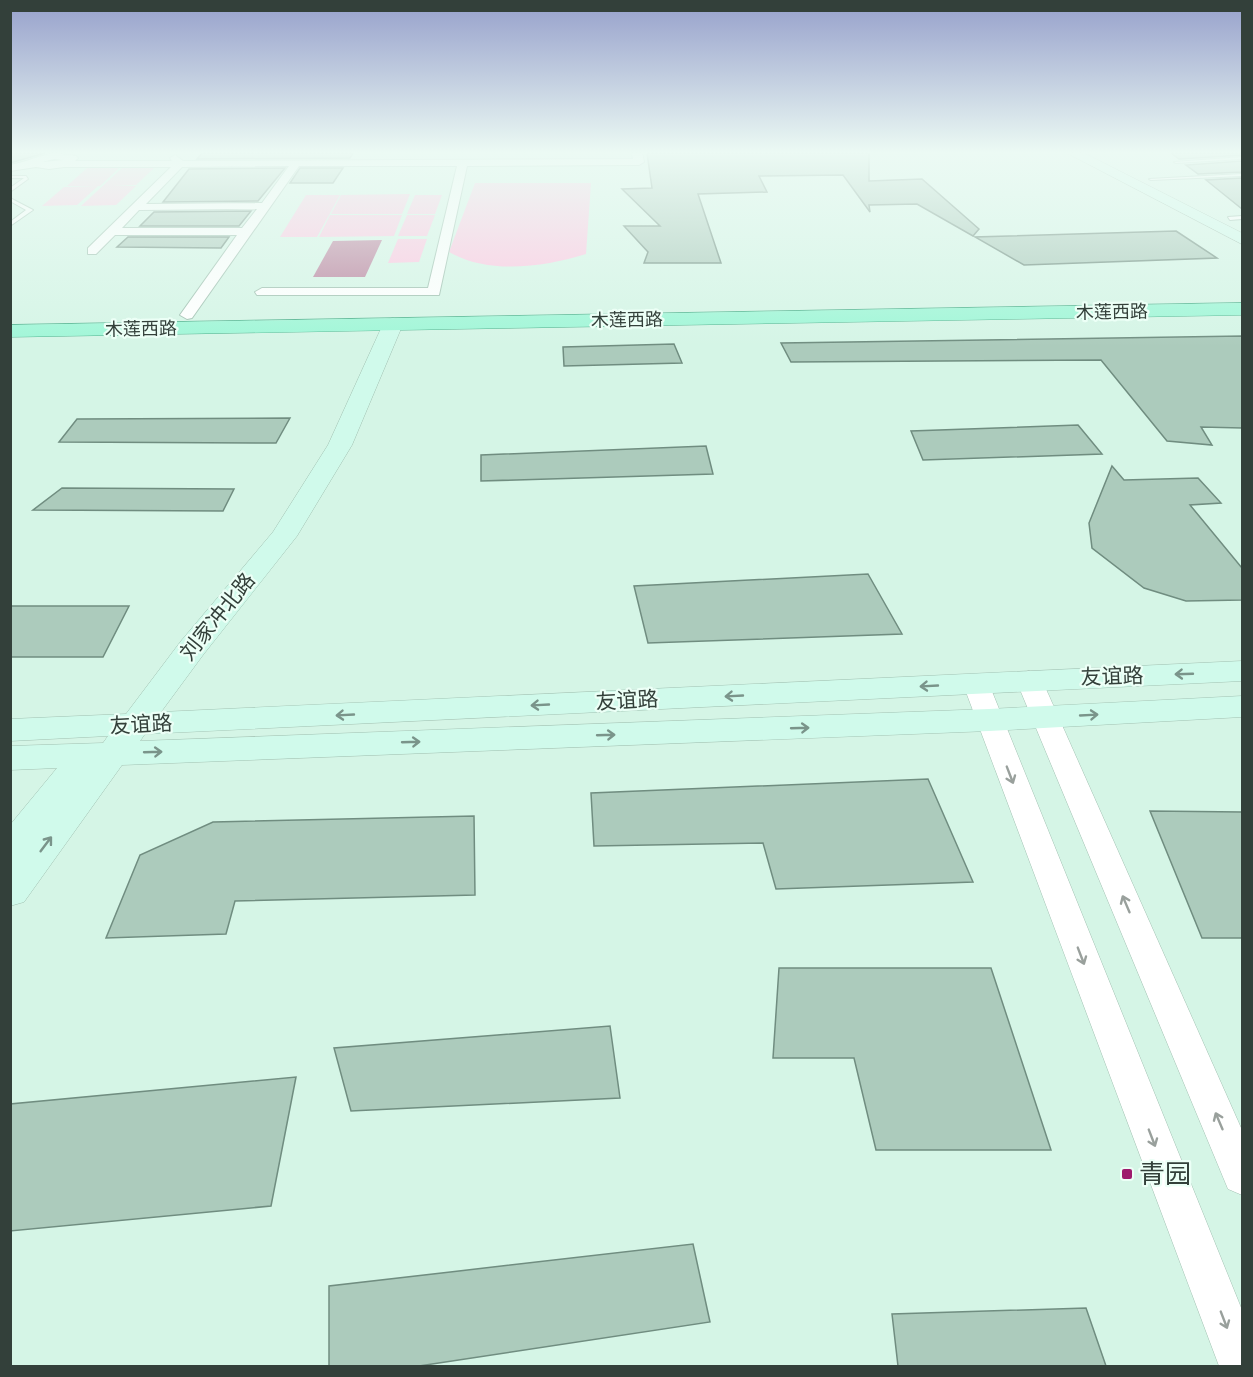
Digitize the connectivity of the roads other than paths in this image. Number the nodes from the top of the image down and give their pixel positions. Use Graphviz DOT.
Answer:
graph roads {
  1 [pos="125,217"];
  2 [pos="257,217"];
  3 [pos="451,217"];
  4 [pos="1201,217"];
  5 [pos="111,231"];
  6 [pos="247,232"];
  7 [pos="1242,238"];
  8 [pos="92,251"];
  9 [pos="262,292"];
  10 [pos="1242,296"];
  11 [pos="1242,309"];
  12 [pos="188,315"];
  13 [pos="10,318"];
  14 [pos="389,324"];
  15 [pos="10,331"];
  16 [pos="1242,671"];
  17 [pos="1029,680"];
  18 [pos="976,684"];
  19 [pos="1242,707"];
  20 [pos="1045,717"];
  21 [pos="989,720"];
  22 [pos="10,730"];
  23 [pos="111,740"];
  24 [pos="10,758"];
  25 [pos="10,851"];
  26 [pos="10,891"];
  27 [pos="1242,1175"];
  28 [pos="1242,1366"];
  1 -- 5 [label="street"];
  2 -- 6 [label="street"];
  3 -- 9 [label="street"];
  4 -- 7 [label="main road"];
  5 -- 6 [label="street"];
  5 -- 8 [label="street"];
  6 -- 12 [label="street"];
  10 -- 12 [label="main road, 木莲西路"];
  11 -- 14 [label="main road, 木莲西路"];
  12 -- 13 [label="main road, 木莲西路"];
  14 -- 15 [label="main road, 木莲西路"];
  14 -- 23 [label="main road, 刘家冲北路"];
  16 -- 17 [label="main road, 友谊路, one-way"];
  17 -- 18 [label="main road, 友谊路"];
  17 -- 20 [label="street"];
  18 -- 21 [label="street"];
  18 -- 23 [label="main road, 友谊路, one-way"];
  20 -- 19 [label="main road, 友谊路, one-way"];
  20 -- 21 [label="main road, 友谊路"];
  27 -- 20 [label="street, one-way"];
  23 -- 21 [label="main road, 友谊路, one-way"];
  21 -- 28 [label="street, one-way"];
  22 -- 23 [label="main road, 友谊路"];
  23 -- 24 [label="main road, 友谊路"];
  23 -- 25 [label="main road, 刘家冲北路"];
  26 -- 23 [label="main road, 刘家冲北路, one-way"];
}
